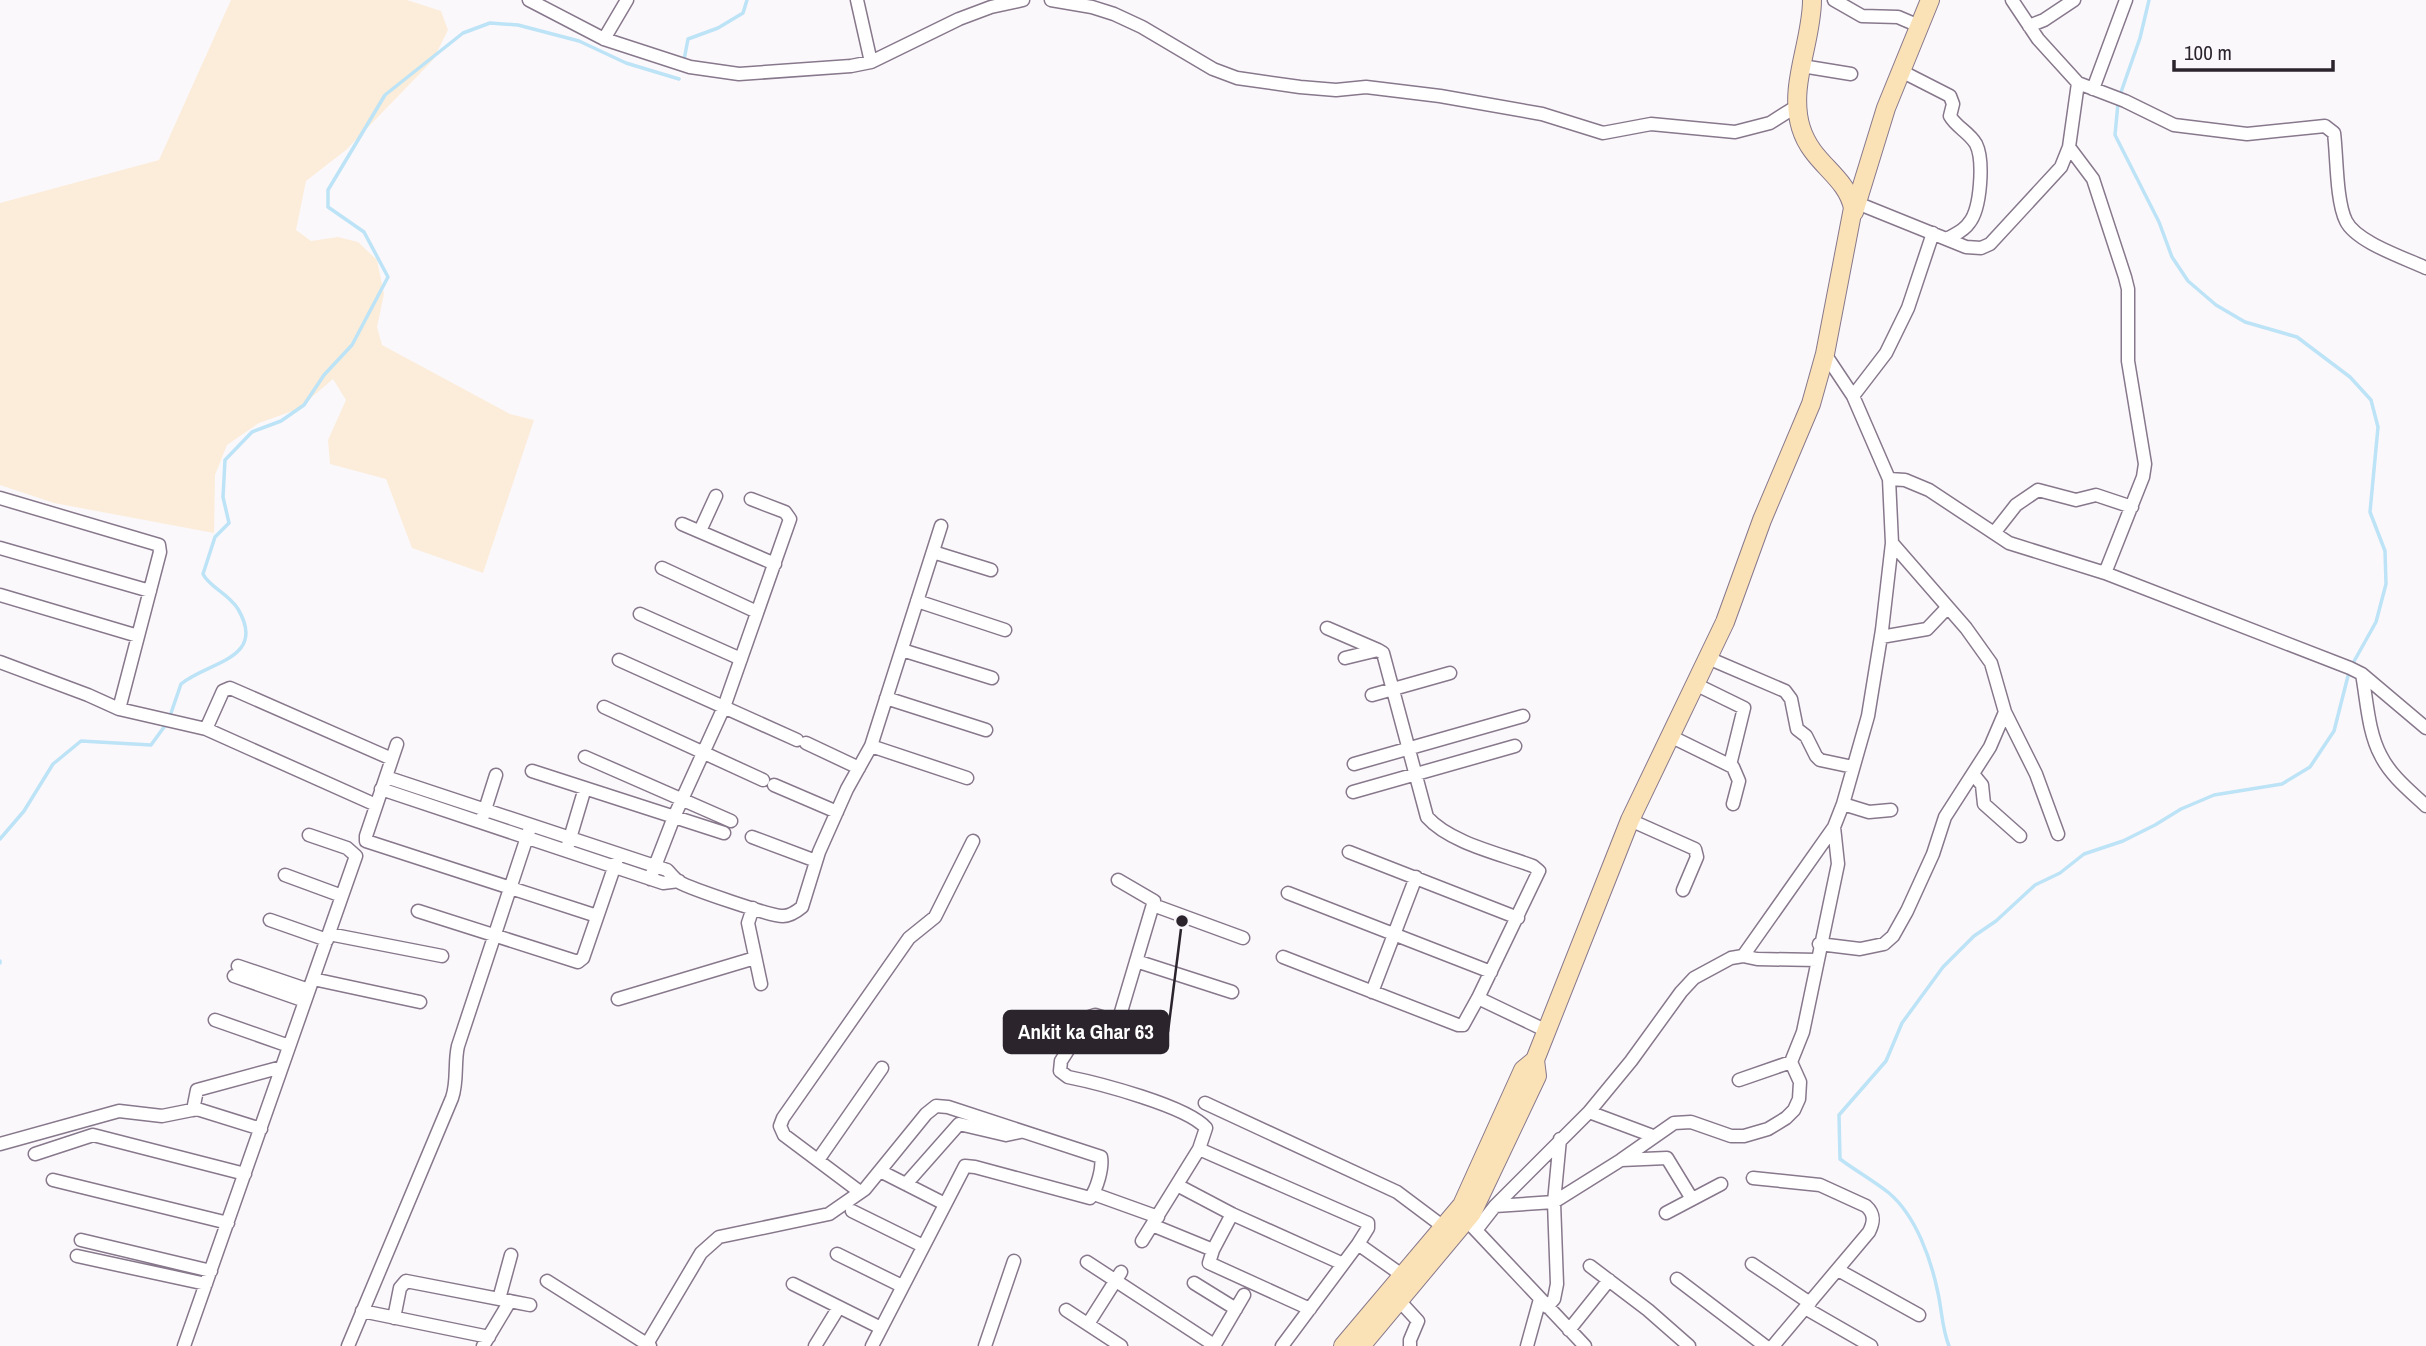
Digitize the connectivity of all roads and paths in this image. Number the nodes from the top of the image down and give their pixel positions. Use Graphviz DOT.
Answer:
graph roads {
  1 [pos="529,0"];
  2 [pos="627,0"];
  3 [pos="857,0"];
  4 [pos="1023,0"];
  5 [pos="1051,0"];
  6 [pos="1812,0"];
  7 [pos="1834,0"];
  8 [pos="1930,0"];
  9 [pos="2012,0"];
  10 [pos="2074,0"];
  11 [pos="2126,0"];
  12 [pos="1919,26"];
  13 [pos="2029,26"];
  14 [pos="604,39"];
  15 [pos="871,62"];
  16 [pos="1802,66"];
  17 [pos="1901,71"];
  18 [pos="1851,74"];
  19 [pos="2078,83"];
  20 [pos="2097,90"];
  21 [pos="1797,106"];
  22 [pos="2069,147"];
  23 [pos="1857,203"];
  24 [pos="1851,222"];
  25 [pos="1933,233"];
  26 [pos="1947,239"];
  27 [pos="2426,268"];
  28 [pos="1825,354"];
  29 [pos="1853,396"];
  30 [pos="1889,479"];
  31 [pos="716,496"];
  32 [pos="0,498"];
  33 [pos="751,499"];
  34 [pos="2132,507"];
  35 [pos="682,524"];
  36 [pos="941,526"];
  37 [pos="701,531"];
  38 [pos="1994,533"];
  39 [pos="1892,543"];
  40 [pos="0,548"];
  41 [pos="933,552"];
  42 [pos="775,564"];
  43 [pos="662,568"];
  44 [pos="991,570"];
  45 [pos="2105,573"];
  46 [pos="150,591"];
  47 [pos="0,595"];
  48 [pos="917,601"];
  49 [pos="1947,608"];
  50 [pos="757,612"];
  51 [pos="640,614"];
  52 [pos="1327,628"];
  53 [pos="1005,630"];
  54 [pos="138,636"];
  55 [pos="1881,638"];
  56 [pos="902,650"];
  57 [pos="1378,650"];
  58 [pos="1345,658"];
  59 [pos="1708,658"];
  60 [pos="741,659"];
  61 [pos="619,660"];
  62 [pos="0,662"];
  63 [pos="1450,673"];
  64 [pos="2362,674"];
  65 [pos="992,678"];
  66 [pos="1696,685"];
  67 [pos="1394,688"];
  68 [pos="1372,695"];
  69 [pos="886,698"];
  70 [pos="604,707"];
  71 [pos="724,707"];
  72 [pos="119,709"];
  73 [pos="2005,712"];
  74 [pos="1523,716"];
  75 [pos="2426,727"];
  76 [pos="206,729"];
  77 [pos="986,730"];
  78 [pos="1670,736"];
  79 [pos="397,744"];
  80 [pos="871,746"];
  81 [pos="1515,746"];
  82 [pos="1409,748"];
  83 [pos="705,753"];
  84 [pos="586,757"];
  85 [pos="392,759"];
  86 [pos="1354,764"];
  87 [pos="1730,765"];
  88 [pos="1853,767"];
  89 [pos="859,768"];
  90 [pos="532,771"];
  91 [pos="1415,773"];
  92 [pos="1973,774"];
  93 [pos="496,775"];
  94 [pos="967,778"];
  95 [pos="384,783"];
  96 [pos="585,789"];
  97 [pos="1353,792"];
  98 [pos="683,800"];
  99 [pos="1732,804"];
  100 [pos="1843,804"];
  101 [pos="376,805"];
  102 [pos="2426,806"];
  103 [pos="485,810"];
  104 [pos="1891,810"];
  105 [pos="837,813"];
  106 [pos="674,817"];
  107 [pos="1630,820"];
  108 [pos="731,821"];
  109 [pos="481,822"];
  110 [pos="1834,827"];
  111 [pos="529,831"];
  112 [pos="724,833"];
  113 [pos="2058,834"];
  114 [pos="309,835"];
  115 [pos="2020,836"];
  116 [pos="752,837"];
  117 [pos="570,838"];
  118 [pos="973,841"];
  119 [pos="566,851"];
  120 [pos="1349,852"];
  121 [pos="618,854"];
  122 [pos="816,862"];
  123 [pos="614,867"];
  124 [pos="652,872"];
  125 [pos="285,874"];
  126 [pos="1416,877"];
  127 [pos="1118,880"];
  128 [pos="511,889"];
  129 [pos="1683,890"];
  130 [pos="1288,893"];
  131 [pos="342,896"];
  132 [pos="1153,905"];
  133 [pos="753,908"];
  134 [pos="418,911"];
  135 [pos="597,916"];
  136 [pos="1517,918"];
  137 [pos="270,920"];
  138 [pos="1394,933"];
  139 [pos="495,936"];
  140 [pos="328,937"];
  141 [pos="1243,938"];
  142 [pos="1819,944"];
  143 [pos="442,956"];
  144 [pos="1742,956"];
  145 [pos="1283,957"];
  146 [pos="755,958"];
  147 [pos="1817,960"];
  148 [pos="1136,961"];
  149 [pos="236,971"];
  150 [pos="1491,972"];
  151 [pos="761,984"];
  152 [pos="309,990"];
  153 [pos="1232,992"];
  154 [pos="1372,992"];
  155 [pos="1478,998"];
  156 [pos="618,999"];
  157 [pos="420,1002"];
  158 [pos="215,1020"];
  159 [pos="1547,1031"];
  160 [pos="289,1046"];
  161 [pos="1791,1062"];
  162 [pos="282,1067"];
  163 [pos="881,1068"];
  164 [pos="1739,1080"];
  165 [pos="1205,1103"];
  166 [pos="193,1110"];
  167 [pos="1589,1112"];
  168 [pos="261,1129"];
  169 [pos="1023,1131"];
  170 [pos="1653,1136"];
  171 [pos="1560,1139"];
  172 [pos="0,1144"];
  173 [pos="1199,1149"];
  174 [pos="35,1154"];
  175 [pos="818,1160"];
  176 [pos="1620,1160"];
  177 [pos="880,1171"];
  178 [pos="245,1174"];
  179 [pos="1753,1178"];
  180 [pos="53,1180"];
  181 [pos="906,1184"];
  182 [pos="1721,1184"];
  183 [pos="1177,1185"];
  184 [pos="860,1192"];
  185 [pos="1094,1194"];
  186 [pos="1692,1199"];
  187 [pos="1554,1202"];
  188 [pos="944,1204"];
  189 [pos="1495,1206"];
  190 [pos="852,1211"];
  191 [pos="1666,1213"];
  192 [pos="1232,1214"];
  193 [pos="1155,1221"];
  194 [pos="1466,1221"];
  195 [pos="228,1223"];
  196 [pos="1450,1232"];
  197 [pos="81,1240"];
  198 [pos="1142,1241"];
  199 [pos="1357,1244"];
  200 [pos="923,1246"];
  201 [pos="1213,1250"];
  202 [pos="837,1254"];
  203 [pos="511,1255"];
  204 [pos="77,1256"];
  205 [pos="1014,1261"];
  206 [pos="1087,1262"];
  207 [pos="1341,1263"];
  208 [pos="1752,1264"];
  209 [pos="1590,1266"];
  210 [pos="1838,1270"];
  211 [pos="211,1271"];
  212 [pos="1119,1276"];
  213 [pos="1677,1279"];
  214 [pos="1408,1280"];
  215 [pos="1609,1280"];
  216 [pos="547,1281"];
  217 [pos="1194,1283"];
  218 [pos="206,1284"];
  219 [pos="793,1284"];
  220 [pos="902,1286"];
  221 [pos="1244,1295"];
  222 [pos="1395,1296"];
  223 [pos="505,1300"];
  224 [pos="1543,1303"];
  225 [pos="530,1305"];
  226 [pos="1807,1306"];
  227 [pos="839,1307"];
  228 [pos="1236,1309"];
  229 [pos="1310,1309"];
  230 [pos="1066,1310"];
  231 [pos="362,1311"];
  232 [pos="1919,1315"];
  233 [pos="394,1318"];
  234 [pos="1088,1324"];
  235 [pos="881,1328"];
  236 [pos="1569,1330"];
  237 [pos="1102,1333"];
  238 [pos="486,1341"];
  239 [pos="648,1345"];
  240 [pos="1214,1345"];
  241 [pos="184,1346"];
  242 [pos="348,1346"];
  243 [pos="815,1346"];
  244 [pos="872,1346"];
  245 [pos="985,1346"];
  246 [pos="1095,1346"];
  247 [pos="1121,1346"];
  248 [pos="1282,1346"];
  249 [pos="1343,1346"];
  250 [pos="1361,1346"];
  251 [pos="1410,1346"];
  252 [pos="1527,1346"];
  253 [pos="1585,1346"];
  254 [pos="1689,1346"];
  255 [pos="1765,1346"];
  256 [pos="1773,1346"];
  257 [pos="1871,1346"];
  1 -- 14 [label="street"];
  2 -- 14 [label="street"];
  3 -- 15 [label="street"];
  4 -- 15 [label="street"];
  5 -- 21 [label="street"];
  6 -- 16 [label="street"];
  7 -- 12 [label="street"];
  8 -- 12 [label="street"];
  9 -- 13 [label="street"];
  10 -- 13 [label="street"];
  11 -- 20 [label="street"];
  12 -- 17 [label="street"];
  13 -- 19 [label="street"];
  14 -- 15 [label="street"];
  16 -- 18 [label="street"];
  16 -- 21 [label="street"];
  17 -- 23 [label="street"];
  17 -- 26 [label="street"];
  19 -- 20 [label="street"];
  19 -- 22 [label="street"];
  20 -- 27 [label="street"];
  21 -- 24 [label="street"];
  22 -- 26 [label="street"];
  22 -- 34 [label="street"];
  23 -- 24 [label="street"];
  23 -- 25 [label="street"];
  24 -- 28 [label="street"];
  25 -- 26 [label="street"];
  25 -- 29 [label="street"];
  28 -- 29 [label="street"];
  28 -- 59 [label="street"];
  29 -- 30 [label="street"];
  30 -- 38 [label="street"];
  30 -- 39 [label="street"];
  31 -- 37 [label="street"];
  32 -- 46 [label="street"];
  33 -- 42 [label="street"];
  34 -- 38 [label="street"];
  34 -- 45 [label="street"];
  35 -- 37 [label="street"];
  36 -- 41 [label="street"];
  37 -- 42 [label="street"];
  38 -- 45 [label="street"];
  39 -- 49 [label="street"];
  39 -- 55 [label="street"];
  40 -- 46 [label="street"];
  41 -- 44 [label="street"];
  41 -- 48 [label="street"];
  42 -- 50 [label="street"];
  43 -- 50 [label="street"];
  45 -- 64 [label="street"];
  46 -- 54 [label="street"];
  47 -- 54 [label="street"];
  48 -- 53 [label="street"];
  48 -- 56 [label="street"];
  49 -- 55 [label="street"];
  49 -- 73 [label="street"];
  50 -- 60 [label="street"];
  51 -- 60 [label="street"];
  52 -- 57 [label="street"];
  54 -- 72 [label="street"];
  55 -- 88 [label="street"];
  56 -- 65 [label="street"];
  56 -- 69 [label="street"];
  57 -- 58 [label="street"];
  57 -- 67 [label="street"];
  59 -- 66 [label="street"];
  59 -- 88 [label="street"];
  60 -- 71 [label="street"];
  61 -- 71 [label="street"];
  62 -- 72 [label="street"];
  63 -- 67 [label="street"];
  64 -- 75 [label="street"];
  64 -- 102 [label="street"];
  66 -- 78 [label="street"];
  66 -- 87 [label="street"];
  67 -- 68 [label="street"];
  67 -- 82 [label="street"];
  69 -- 77 [label="street"];
  69 -- 80 [label="street"];
  70 -- 83 [label="street"];
  71 -- 83 [label="street"];
  71 -- 89 [label="street"];
  72 -- 76 [label="street"];
  73 -- 92 [label="street"];
  73 -- 113 [label="street"];
  74 -- 82 [label="street"];
  76 -- 85 [label="street"];
  76 -- 101 [label="street"];
  78 -- 87 [label="street"];
  78 -- 107 [label="street"];
  79 -- 85 [label="street"];
  80 -- 89 [label="street"];
  80 -- 94 [label="street"];
  81 -- 91 [label="street"];
  82 -- 86 [label="street"];
  82 -- 91 [label="street"];
  83 -- 98 [label="street"];
  83 -- 105 [label="street"];
  84 -- 98 [label="street"];
  85 -- 95 [label="street"];
  87 -- 99 [label="street"];
  88 -- 100 [label="street"];
  89 -- 105 [label="street"];
  90 -- 96 [label="street"];
  91 -- 97 [label="street"];
  91 -- 136 [label="street"];
  92 -- 115 [label="street"];
  92 -- 142 [label="street"];
  93 -- 103 [label="street"];
  95 -- 101 [label="street"];
  95 -- 103 [label="street"];
  95 -- 109 [label="street"];
  96 -- 106 [label="street"];
  96 -- 117 [label="street"];
  98 -- 106 [label="street"];
  98 -- 108 [label="street"];
  100 -- 104 [label="street"];
  100 -- 110 [label="street"];
  101 -- 128 [label="street"];
  103 -- 109 [label="street"];
  103 -- 111 [label="street"];
  105 -- 122 [label="street"];
  106 -- 112 [label="street"];
  106 -- 124 [label="street"];
  107 -- 129 [label="street"];
  107 -- 159 [label="street"];
  109 -- 111 [label="street"];
  110 -- 142 [label="street"];
  110 -- 144 [label="street"];
  111 -- 117 [label="street"];
  111 -- 119 [label="street"];
  111 -- 128 [label="street"];
  114 -- 131 [label="street"];
  116 -- 122 [label="street"];
  117 -- 119 [label="street"];
  117 -- 121 [label="street"];
  118 -- 175 [label="street"];
  119 -- 123 [label="street"];
  120 -- 126 [label="street"];
  121 -- 123 [label="street"];
  121 -- 124 [label="street"];
  122 -- 133 [label="street"];
  123 -- 124 [label="street"];
  123 -- 135 [label="street"];
  124 -- 133 [label="street"];
  125 -- 131 [label="street"];
  126 -- 136 [label="street"];
  126 -- 138 [label="street"];
  127 -- 132 [label="street"];
  128 -- 135 [label="street"];
  128 -- 139 [label="street"];
  130 -- 138 [label="street"];
  131 -- 140 [label="street"];
  132 -- 141 [label="street"];
  132 -- 148 [label="street"];
  133 -- 146 [label="street"];
  134 -- 139 [label="street"];
  135 -- 139 [label="street"];
  136 -- 150 [label="street"];
  137 -- 140 [label="street"];
  138 -- 150 [label="street"];
  138 -- 154 [label="street"];
  139 -- 231 [label="street"];
  140 -- 143 [label="street"];
  140 -- 152 [label="street"];
  142 -- 147 [label="street"];
  144 -- 147 [label="street"];
  144 -- 167 [label="street"];
  145 -- 154 [label="street"];
  146 -- 151 [label="street"];
  146 -- 156 [label="street"];
  147 -- 161 [label="street"];
  148 -- 153 [label="street"];
  148 -- 173 [label="street"];
  149 -- 152 [label="street"];
  150 -- 155 [label="street"];
  152 -- 157 [label="street"];
  152 -- 160 [label="street"];
  154 -- 155 [label="street"];
  155 -- 159 [label="street"];
  158 -- 160 [label="street"];
  159 -- 194 [label="street"];
  160 -- 162 [label="street"];
  161 -- 164 [label="street"];
  161 -- 170 [label="street"];
  162 -- 166 [label="street"];
  162 -- 168 [label="street"];
  163 -- 175 [label="street"];
  165 -- 196 [label="street"];
  166 -- 168 [label="street"];
  166 -- 172 [label="street"];
  167 -- 170 [label="street"];
  167 -- 171 [label="street"];
  168 -- 178 [label="street"];
  169 -- 177 [label="street"];
  169 -- 181 [label="street"];
  169 -- 185 [label="street"];
  170 -- 176 [label="street"];
  171 -- 187 [label="street"];
  171 -- 189 [label="street"];
  173 -- 183 [label="street"];
  173 -- 199 [label="street"];
  174 -- 178 [label="street"];
  175 -- 184 [label="street"];
  176 -- 186 [label="street"];
  176 -- 187 [label="street"];
  177 -- 181 [label="street"];
  177 -- 184 [label="street"];
  178 -- 195 [label="street"];
  179 -- 210 [label="street"];
  180 -- 195 [label="street"];
  181 -- 188 [label="street"];
  182 -- 186 [label="street"];
  183 -- 192 [label="street"];
  183 -- 193 [label="street"];
  184 -- 239 [label="street"];
  185 -- 188 [label="street"];
  185 -- 193 [label="street"];
  186 -- 191 [label="street"];
  187 -- 189 [label="street"];
  187 -- 224 [label="street"];
  188 -- 200 [label="street"];
  189 -- 194 [label="street"];
  190 -- 200 [label="street"];
  192 -- 201 [label="street"];
  192 -- 207 [label="street"];
  193 -- 198 [label="street"];
  193 -- 201 [label="street"];
  194 -- 196 [label="street"];
  194 -- 224 [label="street"];
  195 -- 211 [label="street"];
  196 -- 214 [label="street"];
  197 -- 211 [label="street"];
  199 -- 207 [label="street"];
  199 -- 214 [label="street"];
  200 -- 220 [label="street"];
  201 -- 229 [label="street"];
  202 -- 220 [label="street"];
  203 -- 223 [label="street"];
  204 -- 218 [label="street"];
  205 -- 245 [label="street"];
  206 -- 212 [label="street"];
  207 -- 229 [label="street"];
  208 -- 226 [label="street"];
  209 -- 215 [label="street"];
  210 -- 226 [label="street"];
  210 -- 232 [label="street"];
  211 -- 218 [label="street"];
  212 -- 234 [label="street"];
  212 -- 240 [label="street"];
  213 -- 255 [label="street"];
  214 -- 222 [label="street"];
  215 -- 236 [label="street"];
  215 -- 254 [label="street"];
  216 -- 239 [label="street"];
  217 -- 228 [label="street"];
  218 -- 241 [label="street"];
  219 -- 227 [label="street"];
  220 -- 235 [label="street"];
  221 -- 228 [label="street"];
  222 -- 249 [label="street"];
  222 -- 250 [label="street"];
  222 -- 251 [label="street"];
  223 -- 225 [label="street"];
  223 -- 233 [label="street"];
  223 -- 238 [label="street"];
  224 -- 236 [label="street"];
  224 -- 252 [label="street"];
  226 -- 256 [label="street"];
  226 -- 257 [label="street"];
  227 -- 235 [label="street"];
  227 -- 243 [label="street"];
  228 -- 240 [label="street"];
  229 -- 248 [label="street"];
  230 -- 234 [label="street"];
  231 -- 233 [label="street"];
  231 -- 242 [label="street"];
  233 -- 238 [label="street"];
  234 -- 237 [label="street"];
  235 -- 244 [label="street"];
  236 -- 253 [label="street"];
  237 -- 246 [label="street"];
  237 -- 247 [label="street"];
}
